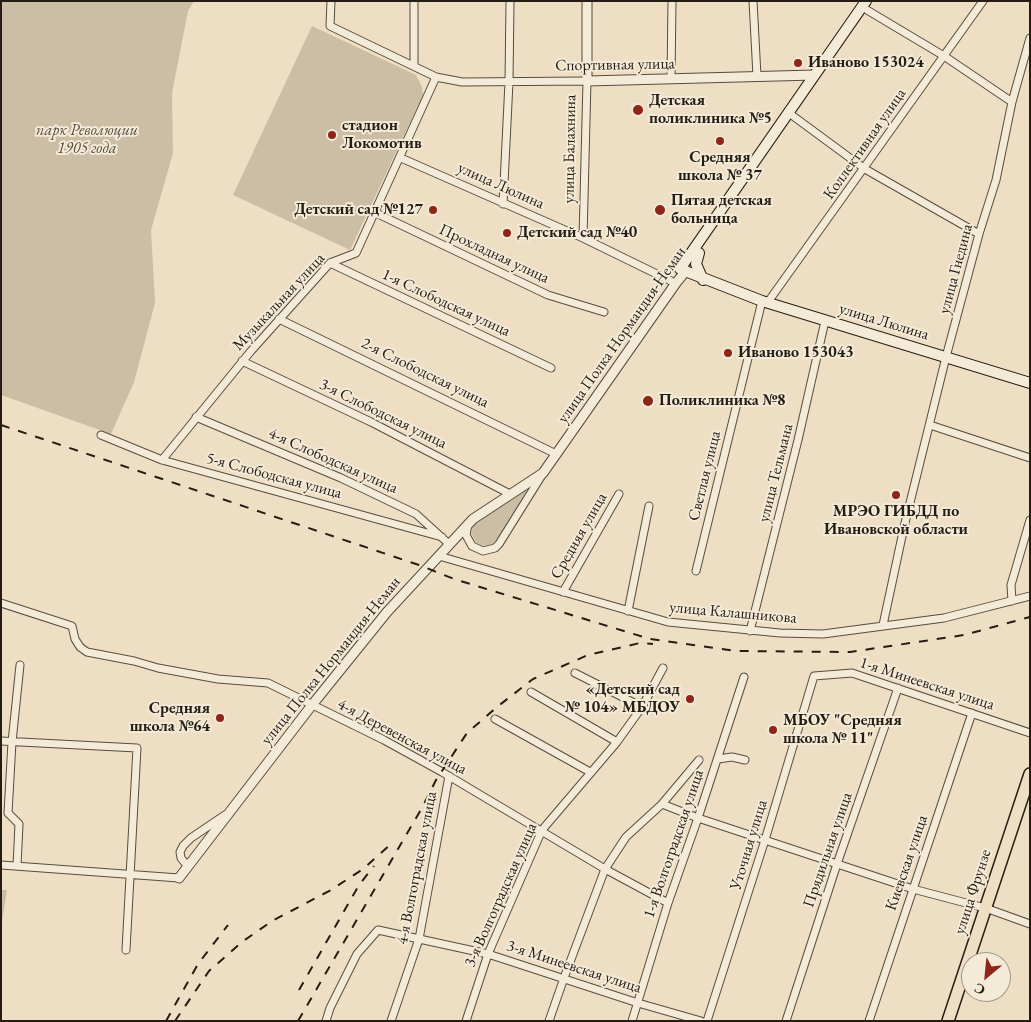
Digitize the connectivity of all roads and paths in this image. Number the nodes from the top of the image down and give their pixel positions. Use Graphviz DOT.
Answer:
graph roads {
  1 [pos="331,1"];
  2 [pos="414,1"];
  3 [pos="510,1"];
  4 [pos="587,1"];
  5 [pos="672,1"];
  6 [pos="753,1"];
  7 [pos="984,1"];
  8 [pos="865,4"];
  9 [pos="1030,38"];
  10 [pos="944,56"];
  11 [pos="414,66"];
  12 [pos="757,76"];
  13 [pos="436,77"];
  14 [pos="817,77"];
  15 [pos="671,79"];
  16 [pos="587,81"];
  17 [pos="509,82"];
  18 [pos="1012,102"];
  19 [pos="793,116"];
  20 [pos="401,158"];
  21 [pos="864,169"];
  22 [pos="503,204"];
  23 [pos="376,213"];
  24 [pos="979,234"];
  25 [pos="583,238"];
  26 [pos="699,253"];
  27 [pos="330,263"];
  28 [pos="679,274"];
  29 [pos="703,280"];
  30 [pos="729,289"];
  31 [pos="765,302"];
  32 [pos="604,312"];
  33 [pos="280,319"];
  34 [pos="825,321"];
  35 [pos="946,357"];
  36 [pos="242,361"];
  37 [pos="551,368"];
  38 [pos="1030,384"];
  39 [pos="196,417"];
  40 [pos="930,425"];
  41 [pos="101,435"];
  42 [pos="554,453"];
  43 [pos="1030,458"];
  44 [pos="162,460"];
  45 [pos="544,473"];
  46 [pos="527,484"];
  47 [pos="510,494"];
  48 [pos="619,494"];
  49 [pos="650,506"];
  50 [pos="1030,520"];
  51 [pos="468,524"];
  52 [pos="442,537"];
  53 [pos="450,544"];
  54 [pos="439,556"];
  55 [pos="696,571"];
  56 [pos="563,592"];
  57 [pos="1030,596"];
  58 [pos="1012,602"];
  59 [pos="1,603"];
  60 [pos="628,612"];
  61 [pos="883,625"];
  62 [pos="750,631"];
  63 [pos="20,665"];
  64 [pos="662,668"];
  65 [pos="575,673"];
  66 [pos="814,676"];
  67 [pos="744,677"];
  68 [pos="898,688"];
  69 [pos="531,692"];
  70 [pos="312,705"];
  71 [pos="642,708"];
  72 [pos="972,713"];
  73 [pos="495,719"];
  74 [pos="1030,733"];
  75 [pos="1,741"];
  76 [pos="12,742"];
  77 [pos="617,742"];
  78 [pos="718,758"];
  79 [pos="699,760"];
  80 [pos="744,760"];
  81 [pos="590,772"];
  82 [pos="1030,774"];
  83 [pos="449,776"];
  84 [pos="1030,795"];
  85 [pos="662,804"];
  86 [pos="232,811"];
  87 [pos="698,818"];
  88 [pos="542,830"];
  89 [pos="765,840"];
  90 [pos="191,863"];
  91 [pos="837,864"];
  92 [pos="1,865"];
  93 [pos="17,866"];
  94 [pos="605,869"];
  95 [pos="130,874"];
  96 [pos="179,878"];
  97 [pos="913,889"];
  98 [pos="668,903"];
  99 [pos="988,909"];
  100 [pos="1030,924"];
  101 [pos="419,939"];
  102 [pos="126,950"];
  103 [pos="977,952"];
  104 [pos="488,954"];
  105 [pos="564,978"];
  106 [pos="961,1001"];
  107 [pos="638,1003"];
  108 [pos="326,1021"];
  109 [pos="391,1021"];
  110 [pos="466,1021"];
  111 [pos="549,1021"];
  112 [pos="632,1021"];
  113 [pos="701,1021"];
  114 [pos="707,1021"];
  115 [pos="786,1021"];
  116 [pos="869,1021"];
  117 [pos="948,1021"];
  118 [pos="954,1021"];
  1 -- 11 [label="street, Спортивная улица"];
  2 -- 11 [label="street"];
  3 -- 17 [label="street"];
  4 -- 16 [label="street, улица Балахнина"];
  5 -- 15 [label="street"];
  6 -- 12 [label="street"];
  7 -- 10 [label="street, Коллективная улица"];
  8 -- 10 [label="street"];
  8 -- 14 [label="main road, улица Полка Нормандия-Неман"];
  9 -- 18 [label="street, улица Гнедина"];
  10 -- 18 [label="street"];
  10 -- 21 [label="street, Коллективная улица"];
  11 -- 13 [label="street, Спортивная улица"];
  12 -- 14 [label="street, Спортивная улица"];
  12 -- 15 [label="street, Спортивная улица"];
  13 -- 17 [label="street, Спортивная улица"];
  13 -- 20 [label="street, Музыкальная улица"];
  14 -- 19 [label="main road, улица Полка Нормандия-Неман"];
  14 -- 28 [label="main road, улица Полка Нормандия-Неман"];
  15 -- 16 [label="street, Спортивная улица"];
  16 -- 17 [label="street, Спортивная улица"];
  16 -- 25 [label="street, улица Балахнина"];
  17 -- 22 [label="street"];
  18 -- 24 [label="street, улица Гнедина"];
  19 -- 21 [label="street"];
  19 -- 26 [label="main road, улица Полка Нормандия-Неман"];
  20 -- 22 [label="street, улица Люлина"];
  20 -- 23 [label="street, Музыкальная улица"];
  21 -- 24 [label="street"];
  21 -- 31 [label="street, Коллективная улица"];
  22 -- 25 [label="street, улица Люлина"];
  23 -- 27 [label="street, Музыкальная улица"];
  23 -- 32 [label="street, Прохладная улица"];
  24 -- 35 [label="street, улица Гнедина"];
  25 -- 28 [label="street, улица Люлина"];
  26 -- 28 [label="main road, улица Полка Нормандия-Неман"];
  26 -- 29 [label="main road"];
  27 -- 33 [label="street, Музыкальная улица"];
  27 -- 37 [label="street, 1-я Слободская улица"];
  28 -- 29 [label="main road, улица Люлина"];
  28 -- 30 [label="main road, улица Люлина"];
  28 -- 42 [label="street, улица Полка Нормандия-Неман"];
  29 -- 30 [label="main road, улица Люлина"];
  30 -- 31 [label="main road, улица Люлина"];
  31 -- 34 [label="main road, улица Люлина"];
  31 -- 55 [label="street, Светлая улица"];
  33 -- 36 [label="street, Музыкальная улица"];
  33 -- 42 [label="street, 2-я Слободская улица"];
  34 -- 35 [label="main road, улица Люлина"];
  34 -- 62 [label="street, улица Тельмана"];
  35 -- 38 [label="main road, улица Люлина"];
  35 -- 40 [label="street, улица Гнедина"];
  36 -- 39 [label="street, Музыкальная улица"];
  36 -- 47 [label="street, 3-я Слободская улица"];
  39 -- 44 [label="street, Музыкальная улица"];
  39 -- 52 [label="street, 4-я Слободская улица"];
  40 -- 43 [label="street"];
  40 -- 61 [label="street, улица Гнедина"];
  41 -- 44 [label="street, 5-я Слободская улица"];
  42 -- 45 [label="street, улица Полка Нормандия-Неман"];
  42 -- 46 [label="street, улица Полка Нормандия-Неман"];
  44 -- 52 [label="street, 5-я Слободская улица"];
  45 -- 46 [label="street, улица Полка Нормандия-Неман"];
  45 -- 51 [label="street"];
  46 -- 47 [label="street, улица Полка Нормандия-Неман"];
  47 -- 51 [label="street, улица Полка Нормандия-Неман"];
  48 -- 56 [label="street, Средняя улица"];
  49 -- 60 [label="street"];
  50 -- 58 [label="street"];
  51 -- 53 [label="street, улица Полка Нормандия-Неман"];
  52 -- 53 [label="street, 4-я Слободская улица"];
  53 -- 54 [label="street, улица Полка Нормандия-Неман"];
  54 -- 56 [label="street, улица Калашникова"];
  54 -- 70 [label="street, улица Полка Нормандия-Неман"];
  56 -- 60 [label="street, улица Калашникова"];
  57 -- 58 [label="street, улица Калашникова"];
  58 -- 61 [label="street, улица Калашникова"];
  59 -- 70 [label="street, 4-я Деревенская улица"];
  60 -- 62 [label="street, улица Калашникова"];
  61 -- 62 [label="street, улица Калашникова"];
  63 -- 76 [label="street"];
  64 -- 71 [label="street, 3-я Волгоградская улица"];
  65 -- 71 [label="street"];
  66 -- 68 [label="street, 1-я Минеевская улица"];
  66 -- 89 [label="street, Уточная улица"];
  67 -- 78 [label="street, 1-я Волгоградская улица"];
  68 -- 72 [label="street, 1-я Минеевская улица"];
  68 -- 91 [label="street, Прядильная улица"];
  69 -- 77 [label="street"];
  70 -- 83 [label="street, 4-я Деревенская улица"];
  70 -- 86 [label="street, улица Полка Нормандия-Неман"];
  71 -- 77 [label="street, 3-я Волгоградская улица"];
  72 -- 74 [label="street, 1-я Минеевская улица"];
  72 -- 97 [label="street, Киевская улица"];
  73 -- 81 [label="street"];
  75 -- 76 [label="street"];
  76 -- 93 [label="street"];
  76 -- 95 [label="street"];
  77 -- 81 [label="street, 3-я Волгоградская улица"];
  78 -- 80 [label="street"];
  78 -- 87 [label="street, 1-я Волгоградская улица"];
  79 -- 85 [label="street"];
  81 -- 88 [label="street, 3-я Волгоградская улица"];
  82 -- 99 [label="highway, улица Фрунзе"];
  83 -- 88 [label="street, 4-я Деревенская улица"];
  83 -- 101 [label="street, 4-я Волгоградская улица"];
  84 -- 99 [label="highway, улица Фрунзе"];
  85 -- 87 [label="street"];
  85 -- 94 [label="street"];
  86 -- 90 [label="street, улица Полка Нормандия-Неман"];
  86 -- 90 [label="street"];
  87 -- 89 [label="street"];
  87 -- 98 [label="street, 1-я Волгоградская улица"];
  88 -- 94 [label="street, 4-я Деревенская улица"];
  88 -- 104 [label="street, 3-я Волгоградская улица"];
  89 -- 91 [label="street"];
  89 -- 114 [label="street, Уточная улица"];
  90 -- 96 [label="street, улица Полка Нормандия-Неман"];
  91 -- 97 [label="street"];
  91 -- 115 [label="street, Прядильная улица"];
  92 -- 93 [label="street"];
  93 -- 95 [label="street"];
  94 -- 98 [label="street, 4-я Деревенская улица"];
  94 -- 105 [label="street"];
  95 -- 96 [label="street"];
  95 -- 102 [label="street"];
  97 -- 99 [label="street"];
  97 -- 116 [label="street, Киевская улица"];
  98 -- 107 [label="street, 1-я Волгоградская улица"];
  99 -- 100 [label="street"];
  99 -- 103 [label="highway, улица Фрунзе"];
  99 -- 117 [label="highway, улица Фрунзе"];
  101 -- 104 [label="street, 3-я Минеевская улица"];
  101 -- 108 [label="street, 3-я Минеевская улица"];
  101 -- 109 [label="street, 4-я Волгоградская улица"];
  104 -- 105 [label="street, 3-я Минеевская улица"];
  104 -- 110 [label="street, 3-я Волгоградская улица"];
  105 -- 107 [label="street, 3-я Минеевская улица"];
  105 -- 111 [label="street"];
  106 -- 118 [label="highway"];
  107 -- 112 [label="street, 1-я Волгоградская улица"];
  107 -- 113 [label="street, 3-я Минеевская улица"];
}
